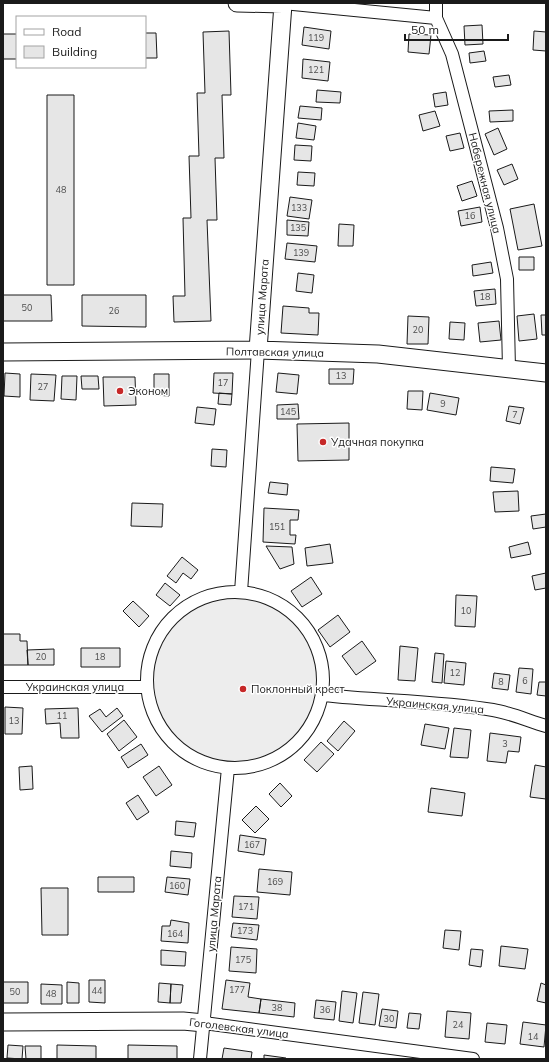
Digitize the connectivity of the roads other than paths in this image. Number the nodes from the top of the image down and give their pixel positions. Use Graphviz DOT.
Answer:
graph roads {
  1 [pos="237,3"];
  2 [pos="283,3"];
  3 [pos="436,3"];
  4 [pos="436,18"];
  5 [pos="258,350"];
  6 [pos="3,352"];
  7 [pos="509,369"];
  8 [pos="546,373"];
  9 [pos="241,592"];
  10 [pos="3,687"];
  11 [pos="147,687"];
  12 [pos="323,695"];
  13 [pos="546,726"];
  14 [pos="228,768"];
  15 [pos="3,1022"];
  16 [pos="204,1023"];
  17 [pos="200,1059"];
  18 [pos="473,1059"];
  1 -- 2 [label="street"];
  2 -- 4 [label="street"];
  2 -- 5 [label="street, улица Марата"];
  3 -- 4 [label="street, Набережная улица"];
  4 -- 7 [label="street, Набережная улица"];
  5 -- 6 [label="street, Полтавская улица"];
  5 -- 7 [label="street, Полтавская улица"];
  5 -- 9 [label="street, улица Марата"];
  7 -- 8 [label="street, Полтавская улица"];
  9 -- 11 [label="street"];
  9 -- 12 [label="street"];
  10 -- 11 [label="street, Украинская улица"];
  11 -- 14 [label="street"];
  12 -- 13 [label="street, Украинская улица"];
  12 -- 14 [label="street"];
  14 -- 16 [label="street, улица Марата"];
  15 -- 16 [label="street, Гоголевская улица"];
  16 -- 17 [label="street, улица Марата"];
  16 -- 18 [label="street, Гоголевская улица"];
}
